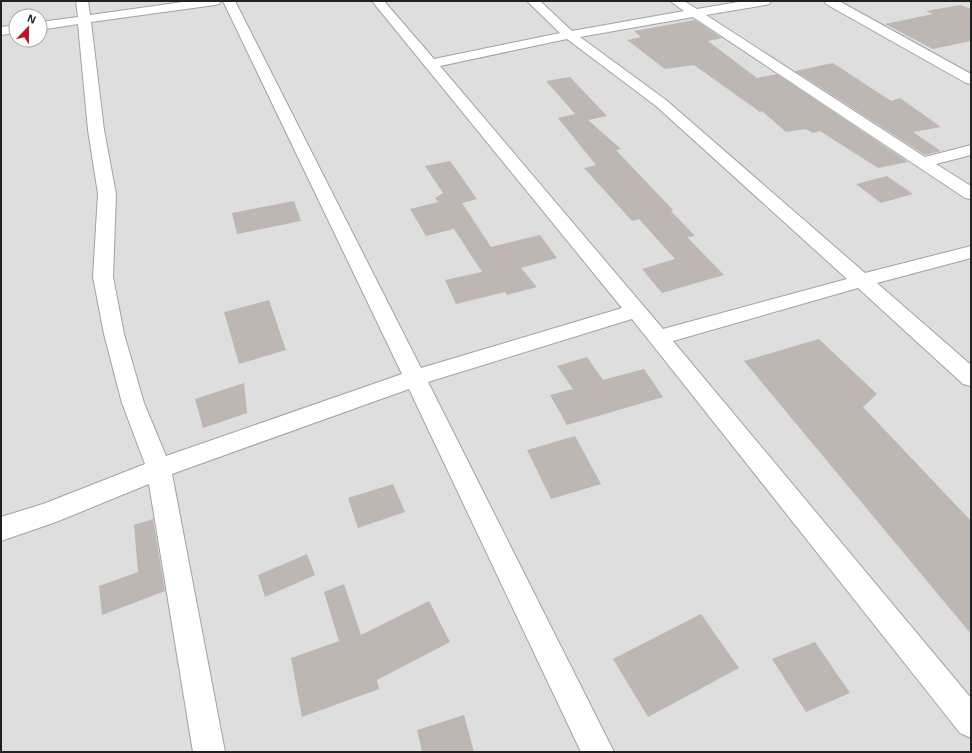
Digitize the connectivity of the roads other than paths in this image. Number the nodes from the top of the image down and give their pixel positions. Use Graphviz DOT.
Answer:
graph roads {
  1 [pos="215,1"];
  2 [pos="229,1"];
  3 [pos="378,1"];
  4 [pos="533,1"];
  5 [pos="676,1"];
  6 [pos="765,1"];
  7 [pos="830,1"];
  8 [pos="83,11"];
  9 [pos="694,13"];
  10 [pos="48,23"];
  11 [pos="569,35"];
  12 [pos="430,64"];
  13 [pos="971,80"];
  14 [pos="971,150"];
  15 [pos="924,162"];
  16 [pos="971,194"];
  17 [pos="971,252"];
  18 [pos="861,281"];
  19 [pos="636,311"];
  20 [pos="658,338"];
  21 [pos="415,378"];
  22 [pos="971,378"];
  23 [pos="159,469"];
  24 [pos="1,529"];
  25 [pos="971,722"];
  26 [pos="209,752"];
  27 [pos="598,752"];
  1 -- 8 [label="street"];
  2 -- 21 [label="street"];
  3 -- 12 [label="street"];
  4 -- 11 [label="street"];
  5 -- 9 [label="street"];
  6 -- 9 [label="street"];
  7 -- 13 [label="street"];
  8 -- 10 [label="street"];
  8 -- 23 [label="street"];
  9 -- 11 [label="street"];
  9 -- 15 [label="street"];
  11 -- 12 [label="street"];
  11 -- 18 [label="street"];
  12 -- 19 [label="street"];
  14 -- 15 [label="street"];
  15 -- 16 [label="street"];
  17 -- 18 [label="street"];
  18 -- 20 [label="street"];
  18 -- 22 [label="street"];
  19 -- 20 [label="street"];
  19 -- 21 [label="street"];
  20 -- 25 [label="street"];
  21 -- 23 [label="street"];
  21 -- 27 [label="street"];
  23 -- 24 [label="street"];
  23 -- 26 [label="street"];
}
